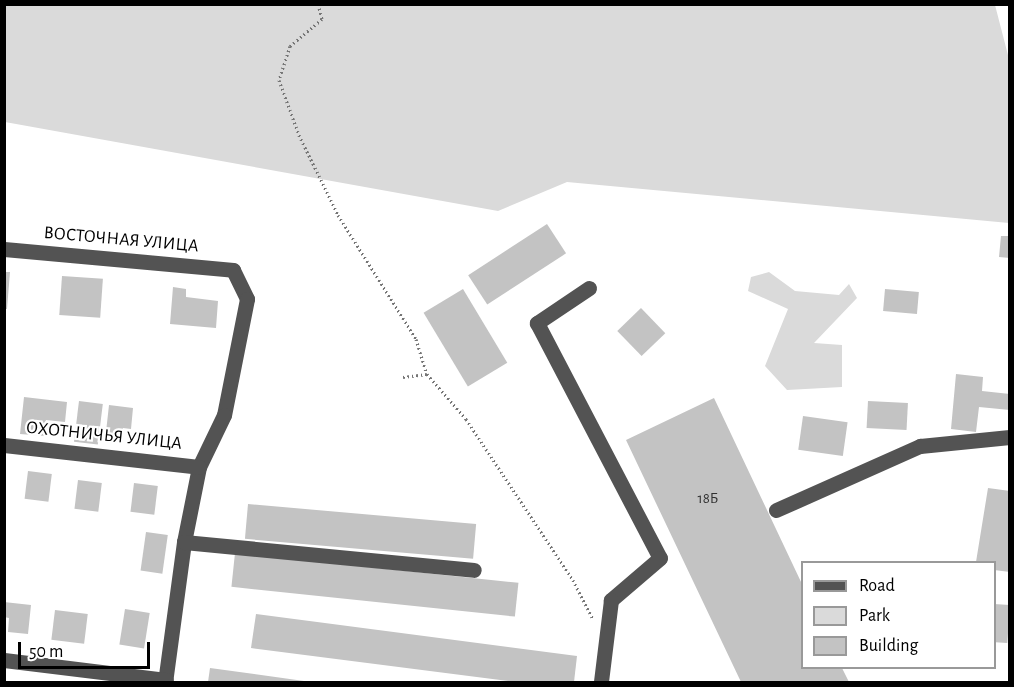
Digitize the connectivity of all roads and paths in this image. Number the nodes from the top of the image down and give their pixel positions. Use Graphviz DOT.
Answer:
graph roads {
  1 [pos="318,4"];
  2 [pos="4,249"];
  3 [pos="589,288"];
  4 [pos="427,374"];
  5 [pos="403,377"];
  6 [pos="1010,437"];
  7 [pos="4,445"];
  8 [pos="199,467"];
  9 [pos="776,510"];
  10 [pos="184,542"];
  11 [pos="474,570"];
  12 [pos="605,641"];
  13 [pos="4,660"];
  14 [pos="166,681"];
  15 [pos="601,682"];
  1 -- 4 [label="path"];
  2 -- 8 [label="street, ВОСТОЧНАЯ УЛИЦА"];
  3 -- 12 [label="street"];
  4 -- 5 [label="path"];
  4 -- 12 [label="path"];
  6 -- 9 [label="street"];
  7 -- 8 [label="street, ОХОТНИЧЬЯ УЛИЦА"];
  8 -- 10 [label="street"];
  10 -- 11 [label="street"];
  10 -- 14 [label="street"];
  12 -- 15 [label="street"];
  13 -- 14 [label="street"];
}
